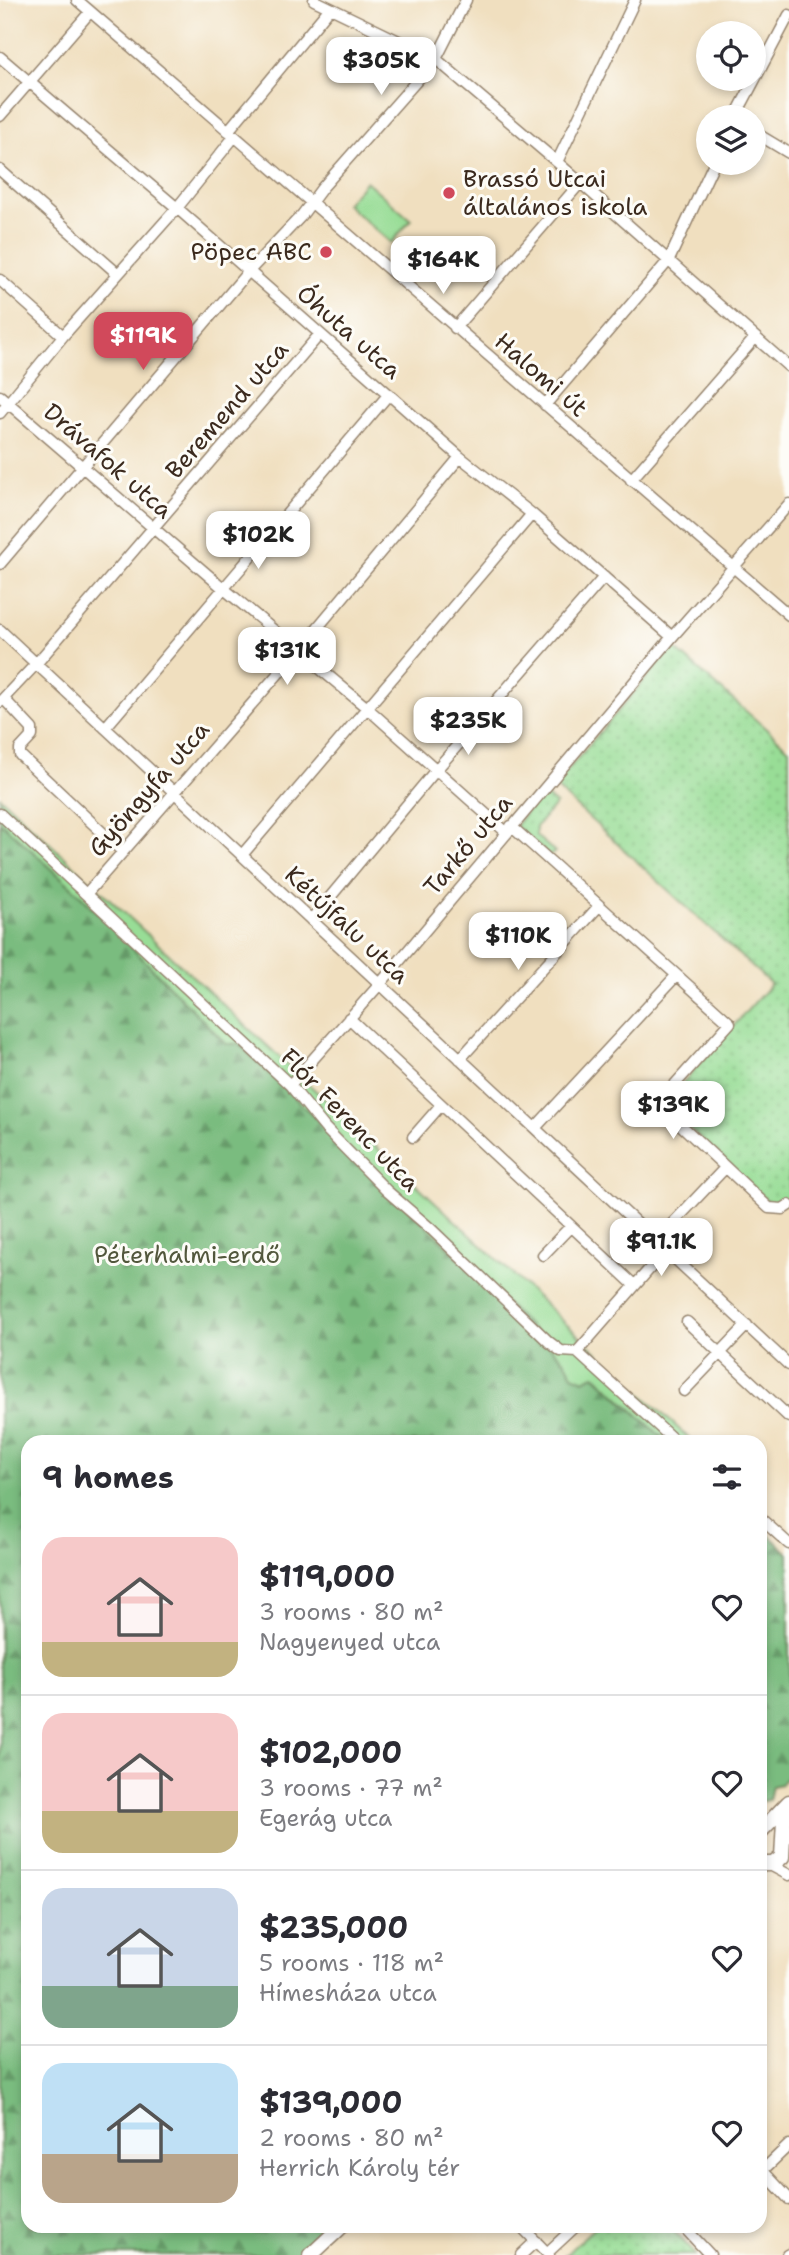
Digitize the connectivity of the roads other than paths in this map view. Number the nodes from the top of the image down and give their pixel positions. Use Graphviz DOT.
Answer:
graph roads {
  1 [pos="77,0"];
  2 [pos="314,0"];
  3 [pos="466,0"];
  4 [pos="635,0"];
  5 [pos="330,8"];
  6 [pos="90,12"];
  7 [pos="789,15"];
  8 [pos="0,57"];
  9 [pos="436,59"];
  10 [pos="29,83"];
  11 [pos="741,105"];
  12 [pos="0,116"];
  13 [pos="231,134"];
  14 [pos="766,139"];
  15 [pos="789,153"];
  16 [pos="557,162"];
  17 [pos="0,170"];
  18 [pos="708,175"];
  19 [pos="581,182"];
  20 [pos="312,202"];
  21 [pos="177,208"];
  22 [pos="669,260"];
  23 [pos="248,272"];
  24 [pos="118,274"];
  25 [pos="0,280"];
  26 [pos="455,328"];
  27 [pos="320,334"];
  28 [pos="63,336"];
  29 [pos="755,338"];
  30 [pos="789,367"];
  31 [pos="389,394"];
  32 [pos="4,399"];
  33 [pos="545,405"];
  34 [pos="0,413"];
  35 [pos="460,457"];
  36 [pos="83,468"];
  37 [pos="631,480"];
  38 [pos="789,504"];
  39 [pos="532,514"];
  40 [pos="154,528"];
  41 [pos="0,564"];
  42 [pos="735,568"];
  43 [pos="604,577"];
  44 [pos="223,588"];
  45 [pos="789,615"];
  46 [pos="0,630"];
  47 [pos="672,637"];
  48 [pos="298,651"];
  49 [pos="36,664"];
  50 [pos="2,700"];
  51 [pos="366,707"];
  52 [pos="105,728"];
  53 [pos="436,770"];
  54 [pos="174,792"];
  55 [pos="0,814"];
  56 [pos="508,829"];
  57 [pos="123,852"];
  58 [pos="242,855"];
  59 [pos="87,893"];
  60 [pos="598,906"];
  61 [pos="311,920"];
  62 [pos="676,976"];
  63 [pos="380,984"];
  64 [pos="349,1018"];
  65 [pos="460,1059"];
  66 [pos="290,1085"];
  67 [pos="442,1105"];
  68 [pos="535,1128"];
  69 [pos="413,1136"];
  70 [pos="726,1168"];
  71 [pos="789,1205"];
  72 [pos="571,1226"];
  73 [pos="656,1241"];
  74 [pos="666,1250"];
  75 [pos="543,1255"];
  76 [pos="634,1285"];
  77 [pos="687,1322"];
  78 [pos="747,1325"];
  79 [pos="577,1352"];
  80 [pos="720,1353"];
  81 [pos="789,1365"];
  82 [pos="684,1391"];
  83 [pos="789,1416"];
  84 [pos="668,1435"];
  85 [pos="767,1524"];
  86 [pos="789,1544"];
  87 [pos="789,1802"];
  88 [pos="767,1825"];
  89 [pos="767,1832"];
  90 [pos="785,1849"];
  91 [pos="767,1864"];
  92 [pos="767,1866"];
  93 [pos="789,1875"];
  94 [pos="789,2145"];
  95 [pos="767,2165"];
  96 [pos="767,2176"];
  97 [pos="789,2199"];
  98 [pos="335,2233"];
  99 [pos="530,2233"];
  100 [pos="569,2233"];
  101 [pos="690,2233"];
  102 [pos="536,2241"];
  103 [pos="548,2254"];
  104 [pos="311,2255"];
  105 [pos="521,2255"];
  106 [pos="710,2255"];
  1 -- 6 [label="street, Halomi út"];
  2 -- 5 [label="street"];
  3 -- 9 [label="street"];
  4 -- 16 [label="street"];
  5 -- 9 [label="street"];
  5 -- 13 [label="street"];
  6 -- 10 [label="street"];
  6 -- 13 [label="street, Halomi út"];
  7 -- 11 [label="street"];
  8 -- 10 [label="street, Óhuta utca"];
  9 -- 16 [label="street"];
  9 -- 20 [label="street"];
  10 -- 12 [label="street"];
  10 -- 21 [label="street, Óhuta utca"];
  13 -- 20 [label="street, Halomi út"];
  13 -- 21 [label="street"];
  14 -- 15 [label="street"];
  16 -- 19 [label="street"];
  17 -- 24 [label="street"];
  18 -- 22 [label="street"];
  19 -- 22 [label="street"];
  19 -- 26 [label="street"];
  20 -- 23 [label="street"];
  20 -- 26 [label="street, Halomi út"];
  21 -- 23 [label="street, Óhuta utca"];
  21 -- 24 [label="street"];
  22 -- 29 [label="street"];
  22 -- 33 [label="street"];
  23 -- 27 [label="street, Óhuta utca"];
  23 -- 36 [label="street"];
  24 -- 28 [label="street"];
  25 -- 28 [label="street"];
  26 -- 33 [label="street, Halomi út"];
  27 -- 31 [label="street, Óhuta utca"];
  27 -- 40 [label="street, Beremend utca"];
  28 -- 32 [label="street"];
  29 -- 30 [label="street"];
  29 -- 37 [label="street"];
  31 -- 35 [label="street, Óhuta utca"];
  31 -- 44 [label="street"];
  32 -- 34 [label="street"];
  32 -- 36 [label="street, Drávafok utca"];
  33 -- 37 [label="street, Halomi út"];
  35 -- 39 [label="street, Óhuta utca"];
  35 -- 48 [label="street, Gyöngyfa utca"];
  36 -- 40 [label="street, Drávafok utca"];
  36 -- 41 [label="street"];
  37 -- 42 [label="street, Halomi út"];
  38 -- 42 [label="street, Tarkő utca"];
  39 -- 43 [label="street, Óhuta utca"];
  39 -- 51 [label="street"];
  40 -- 44 [label="street, Drávafok utca"];
  40 -- 49 [label="street, Beremend utca"];
  42 -- 45 [label="street, Halomi út"];
  42 -- 47 [label="street, Tarkő utca"];
  43 -- 47 [label="street, Óhuta utca"];
  43 -- 53 [label="street"];
  44 -- 48 [label="street, Drávafok utca"];
  44 -- 52 [label="street"];
  46 -- 49 [label="street, Kétújfalu utca"];
  47 -- 56 [label="street, Tarkő utca"];
  48 -- 51 [label="street, Drávafok utca"];
  48 -- 54 [label="street, Gyöngyfa utca"];
  49 -- 50 [label="street, Beremend utca"];
  49 -- 52 [label="street, Kétújfalu utca"];
  50 -- 57 [label="street"];
  51 -- 53 [label="street, Drávafok utca"];
  51 -- 58 [label="street"];
  52 -- 54 [label="street, Kétújfalu utca"];
  53 -- 56 [label="street, Drávafok utca"];
  53 -- 61 [label="street"];
  54 -- 57 [label="street, Gyöngyfa utca"];
  54 -- 58 [label="street, Kétújfalu utca"];
  55 -- 59 [label="street, Flór Ferenc utca"];
  56 -- 60 [label="street, Drávafok utca"];
  56 -- 63 [label="street, Tarkő utca"];
  57 -- 59 [label="street, Gyöngyfa utca"];
  58 -- 61 [label="street, Kétújfalu utca"];
  59 -- 66 [label="street, Flór Ferenc utca"];
  60 -- 62 [label="street, Drávafok utca"];
  60 -- 65 [label="street"];
  61 -- 63 [label="street, Kétújfalu utca"];
  62 -- 68 [label="street"];
  62 -- 70 [label="street, Drávafok utca"];
  63 -- 64 [label="street, Tarkő utca"];
  63 -- 65 [label="street, Kétújfalu utca"];
  64 -- 66 [label="street, Tarkő utca"];
  64 -- 67 [label="street"];
  65 -- 68 [label="street, Kétújfalu utca"];
  66 -- 79 [label="street, Flór Ferenc utca"];
  67 -- 69 [label="street"];
  67 -- 72 [label="street"];
  68 -- 73 [label="street, Kétújfalu utca"];
  70 -- 71 [label="street"];
  70 -- 73 [label="street"];
  72 -- 75 [label="street"];
  72 -- 76 [label="street"];
  73 -- 74 [label="street, Kétújfalu utca"];
  74 -- 76 [label="street"];
  74 -- 78 [label="street, Kétújfalu utca"];
  76 -- 79 [label="street"];
  77 -- 80 [label="street"];
  78 -- 80 [label="street"];
  78 -- 81 [label="street, Kétújfalu utca"];
  79 -- 84 [label="street, Flór Ferenc utca"];
  80 -- 82 [label="street"];
  80 -- 83 [label="street"];
  85 -- 86 [label="street"];
  87 -- 88 [label="street"];
  87 -- 90 [label="street"];
  89 -- 90 [label="street"];
  90 -- 91 [label="street"];
  92 -- 93 [label="street"];
  94 -- 95 [label="street"];
  96 -- 97 [label="street"];
  98 -- 104 [label="street"];
  99 -- 102 [label="street"];
  100 -- 103 [label="street"];
  101 -- 106 [label="street"];
  102 -- 103 [label="street"];
  102 -- 105 [label="street"];
}
